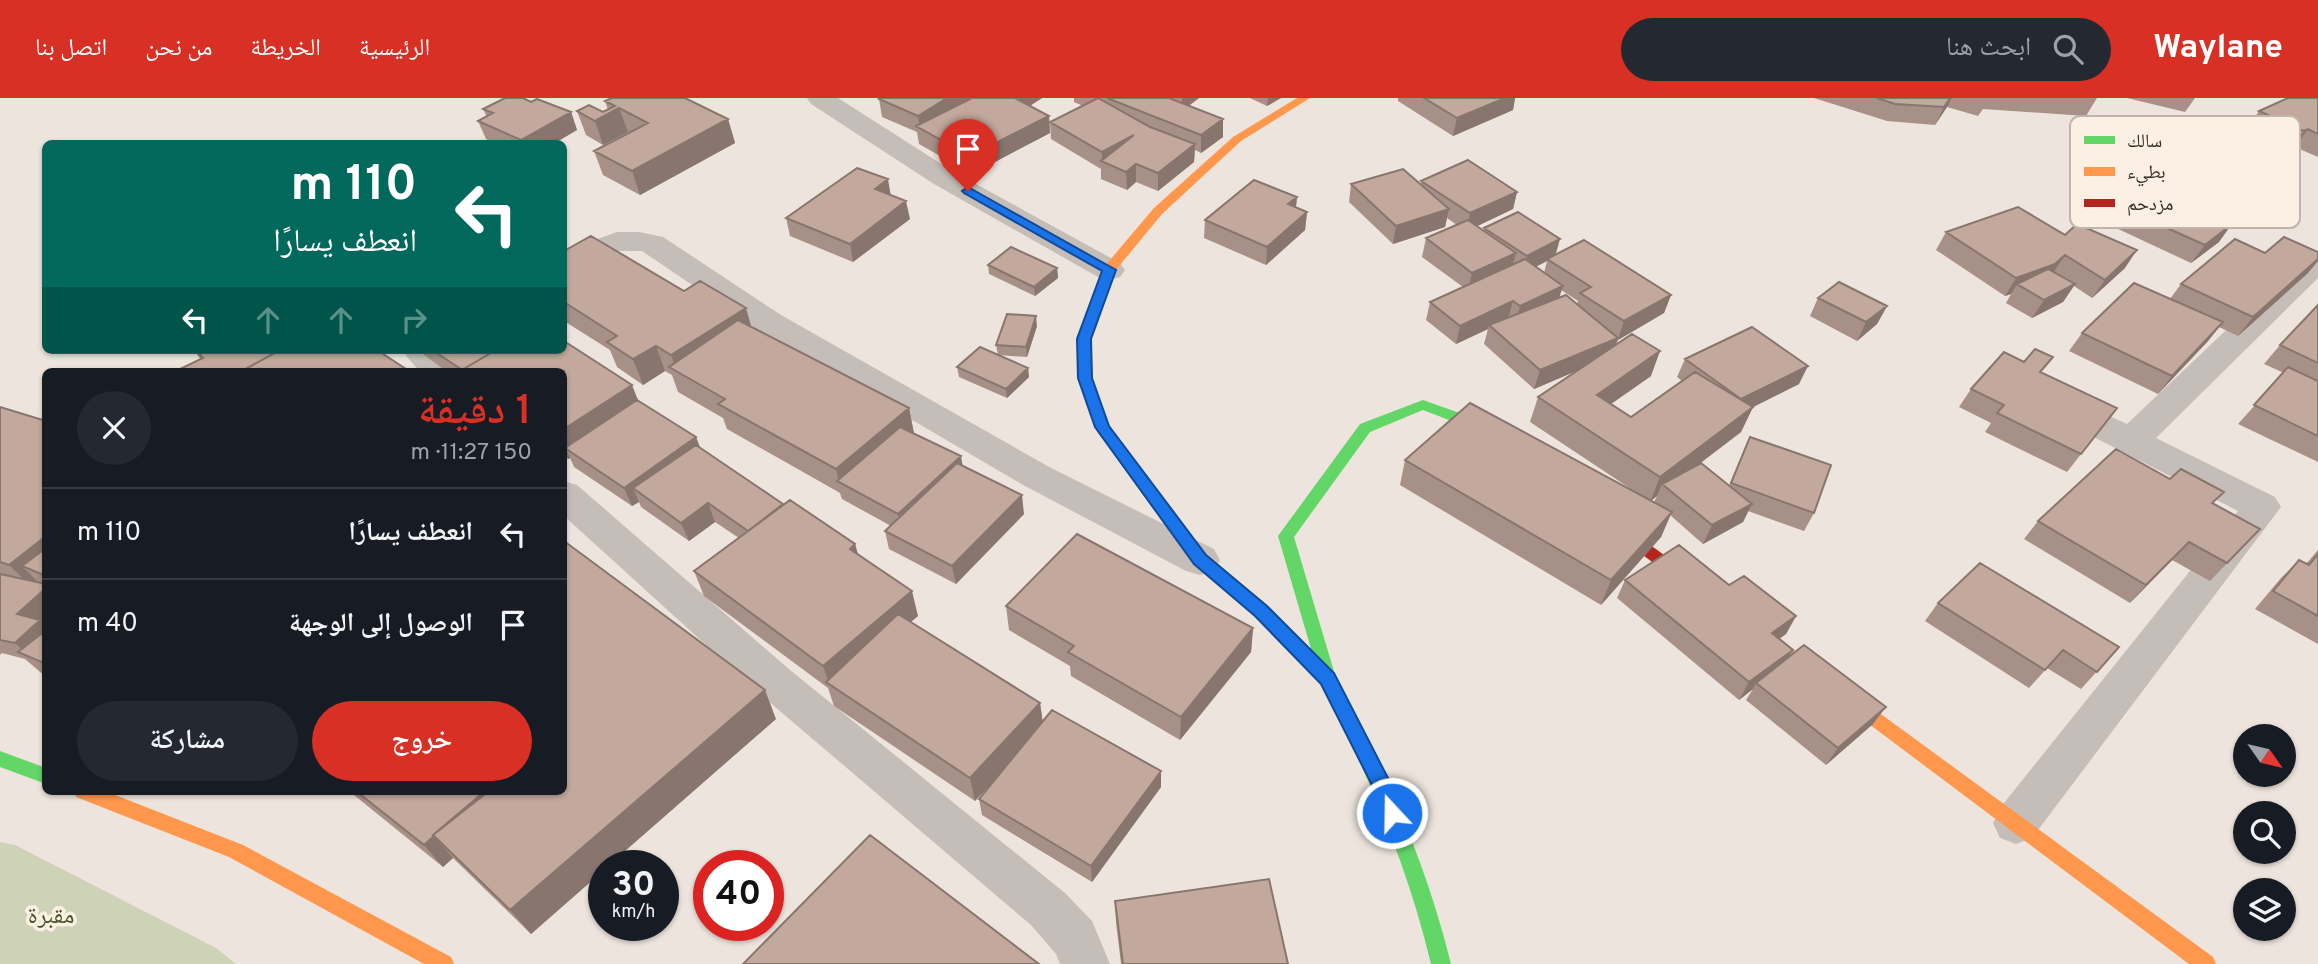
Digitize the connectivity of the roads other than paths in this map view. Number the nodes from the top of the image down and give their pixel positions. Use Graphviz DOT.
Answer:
graph roads {
  1 [pos="820,98"];
  2 [pos="1305,98"];
  3 [pos="2279,257"];
  4 [pos="567,261"];
  5 [pos="1109,270"];
  6 [pos="422,354"];
  7 [pos="435,368"];
  8 [pos="2033,392"];
  9 [pos="2131,442"];
  10 [pos="1514,451"];
  11 [pos="567,498"];
  12 [pos="1592,509"];
  13 [pos="1200,560"];
  14 [pos="1715,600"];
  15 [pos="1737,616"];
  16 [pos="1327,678"];
  17 [pos="0,759"];
  18 [pos="42,775"];
  19 [pos="93,795"];
  20 [pos="2016,823"];
  21 [pos="444,964"];
  22 [pos="1085,964"];
  23 [pos="1441,964"];
  24 [pos="2206,964"];
  1 -- 5 [label="street"];
  2 -- 5 [label="street"];
  3 -- 9 [label="street"];
  4 -- 13 [label="street"];
  5 -- 13 [label="street"];
  6 -- 7 [label="street"];
  8 -- 9 [label="street"];
  9 -- 20 [label="street"];
  10 -- 16 [label="street"];
  11 -- 22 [label="street"];
  12 -- 14 [label="street"];
  13 -- 16 [label="street"];
  15 -- 20 [label="street"];
  16 -- 23 [label="street"];
  17 -- 18 [label="street"];
  19 -- 21 [label="street"];
  20 -- 24 [label="street"];
}
